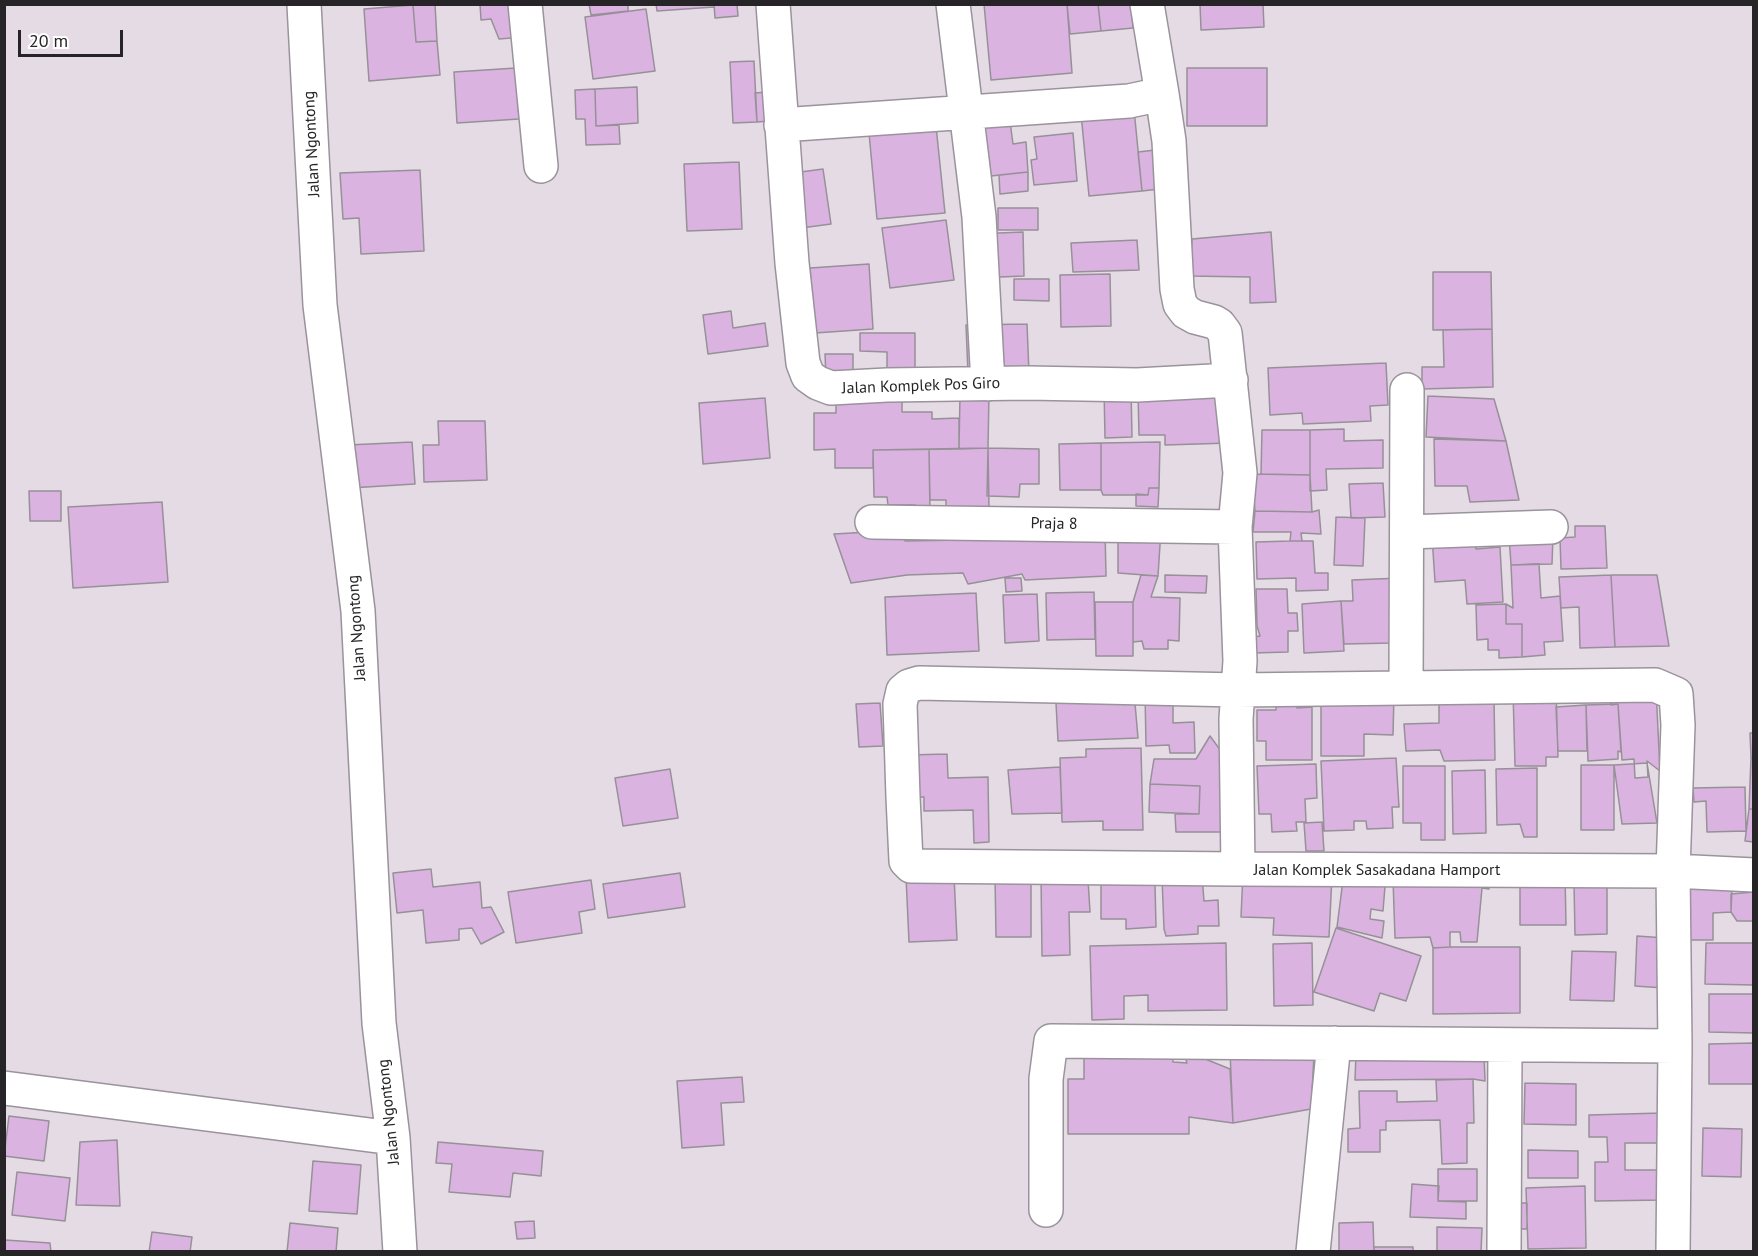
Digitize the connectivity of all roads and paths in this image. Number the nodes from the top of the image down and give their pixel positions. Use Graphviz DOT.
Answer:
graph roads {
  1 [pos="304,4"];
  2 [pos="525,4"];
  3 [pos="773,4"];
  4 [pos="953,4"];
  5 [pos="1147,4"];
  6 [pos="1162,94"];
  7 [pos="968,112"];
  8 [pos="781,125"];
  9 [pos="541,166"];
  10 [pos="1231,380"];
  11 [pos="988,384"];
  12 [pos="1407,390"];
  13 [pos="872,522"];
  14 [pos="1551,526"];
  15 [pos="1235,527"];
  16 [pos="1407,532"];
  17 [pos="1406,688"];
  18 [pos="1238,690"];
  19 [pos="1238,869"];
  20 [pos="1673,872"];
  21 [pos="1754,875"];
  22 [pos="1334,1043"];
  23 [pos="1505,1045"];
  24 [pos="1675,1046"];
  25 [pos="4,1088"];
  26 [pos="393,1138"];
  27 [pos="1046,1210"];
  28 [pos="400,1251"];
  29 [pos="1313,1251"];
  30 [pos="1504,1251"];
  31 [pos="1672,1251"];
  1 -- 26 [label="street, Jalan Ngontong"];
  2 -- 9 [label="street"];
  3 -- 8 [label="street, Jalan Komplek Pos Giro"];
  4 -- 7 [label="street"];
  5 -- 6 [label="street"];
  6 -- 7 [label="street"];
  6 -- 10 [label="street, Jalan Komplek Sasakadana Hamport"];
  7 -- 8 [label="street"];
  7 -- 11 [label="street"];
  8 -- 11 [label="street, Jalan Komplek Pos Giro"];
  10 -- 11 [label="street, Jalan Komplek Pos Giro"];
  10 -- 15 [label="street, Jalan Komplek Sasakadana Hamport"];
  12 -- 16 [label="street"];
  13 -- 15 [label="street, Praja 8"];
  14 -- 16 [label="street"];
  15 -- 18 [label="street, Jalan Komplek Sasakadana Hamport"];
  16 -- 17 [label="street"];
  17 -- 18 [label="street"];
  17 -- 20 [label="street"];
  18 -- 19 [label="street, Jalan Komplek Sasakadana Hamport"];
  18 -- 19 [label="street"];
  19 -- 20 [label="street, Jalan Komplek Sasakadana Hamport"];
  20 -- 21 [label="street, Jalan Komplek Sasakadana Hamport"];
  20 -- 24 [label="street"];
  22 -- 23 [label="street"];
  22 -- 27 [label="street"];
  22 -- 29 [label="street"];
  23 -- 24 [label="street"];
  23 -- 30 [label="street"];
  24 -- 31 [label="street"];
  25 -- 26 [label="street"];
  26 -- 28 [label="street, Jalan Ngontong"];
}
